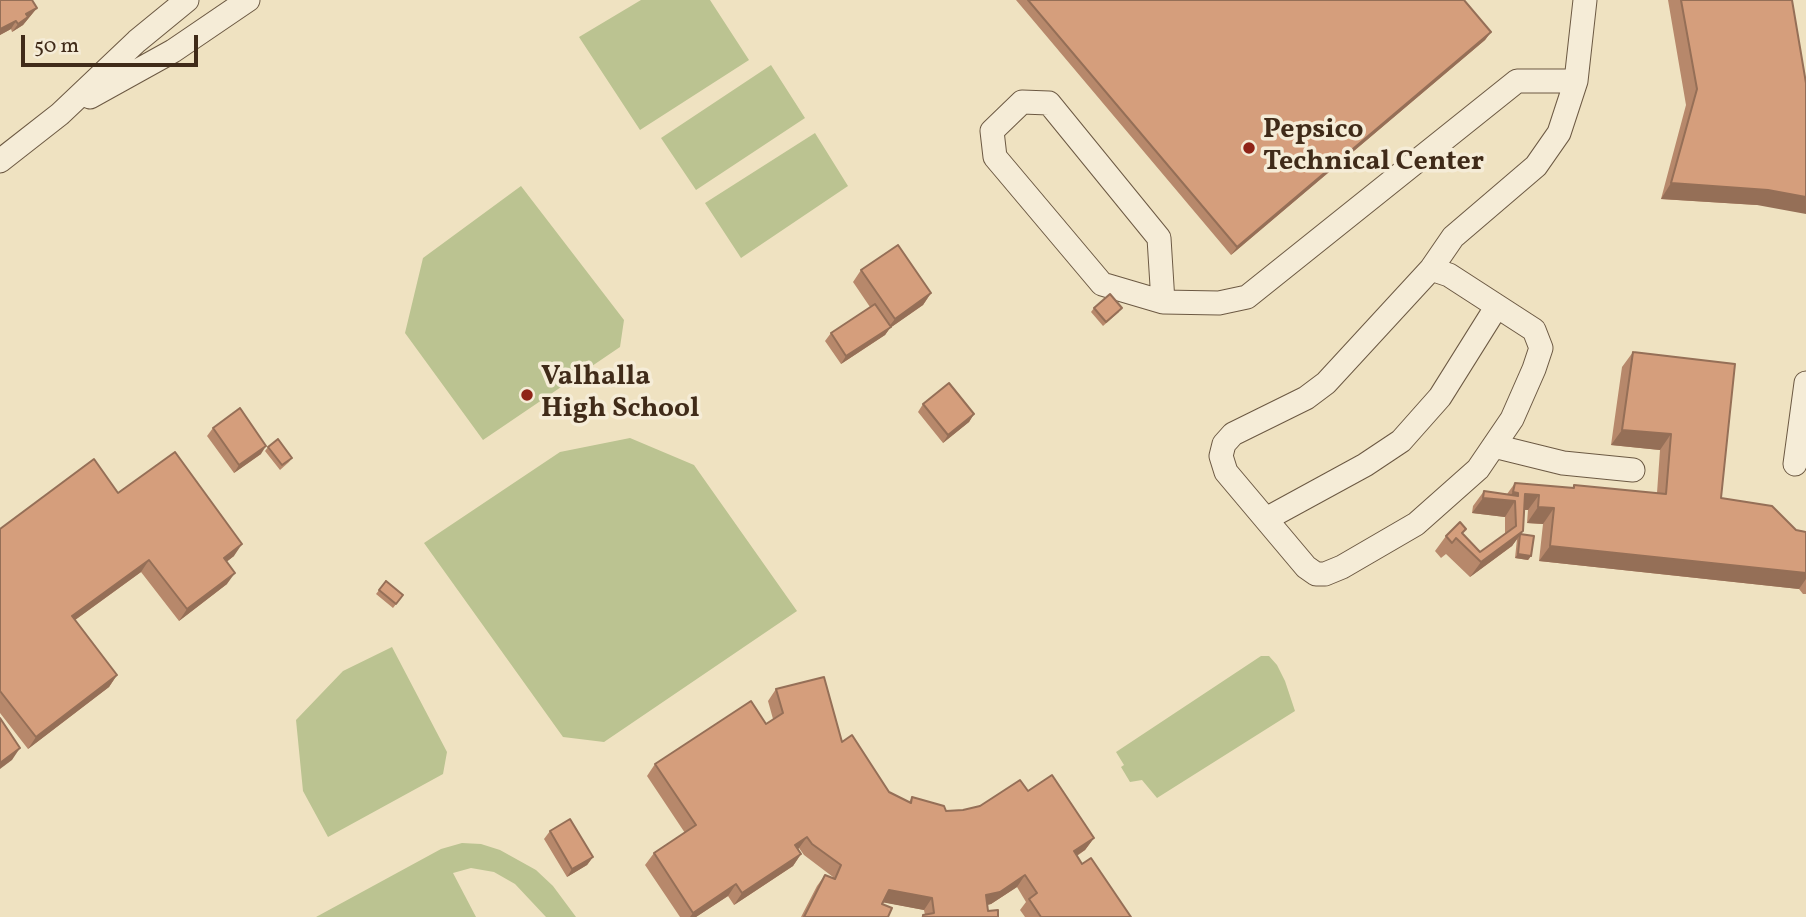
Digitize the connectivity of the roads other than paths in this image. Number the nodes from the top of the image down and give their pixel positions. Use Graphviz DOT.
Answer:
graph roads {
  1 [pos="187,0"];
  2 [pos="248,0"];
  3 [pos="1585,0"];
  4 [pos="1576,81"];
  5 [pos="60,114"];
  6 [pos="0,161"];
  7 [pos="1431,269"];
  8 [pos="1163,302"];
  9 [pos="1497,306"];
  10 [pos="1806,389"];
  11 [pos="1494,446"];
  12 [pos="1795,464"];
  13 [pos="1633,470"];
  14 [pos="1266,519"];
  1 -- 5 [label="street"];
  2 -- 5 [label="street"];
  3 -- 4 [label="street"];
  4 -- 7 [label="street"];
  4 -- 8 [label="street"];
  5 -- 6 [label="street"];
  7 -- 9 [label="street"];
  7 -- 14 [label="street"];
  8 -- 8 [label="street"];
  9 -- 11 [label="street"];
  9 -- 14 [label="street"];
  10 -- 12 [label="street"];
  11 -- 13 [label="street"];
  11 -- 14 [label="street"];
}
